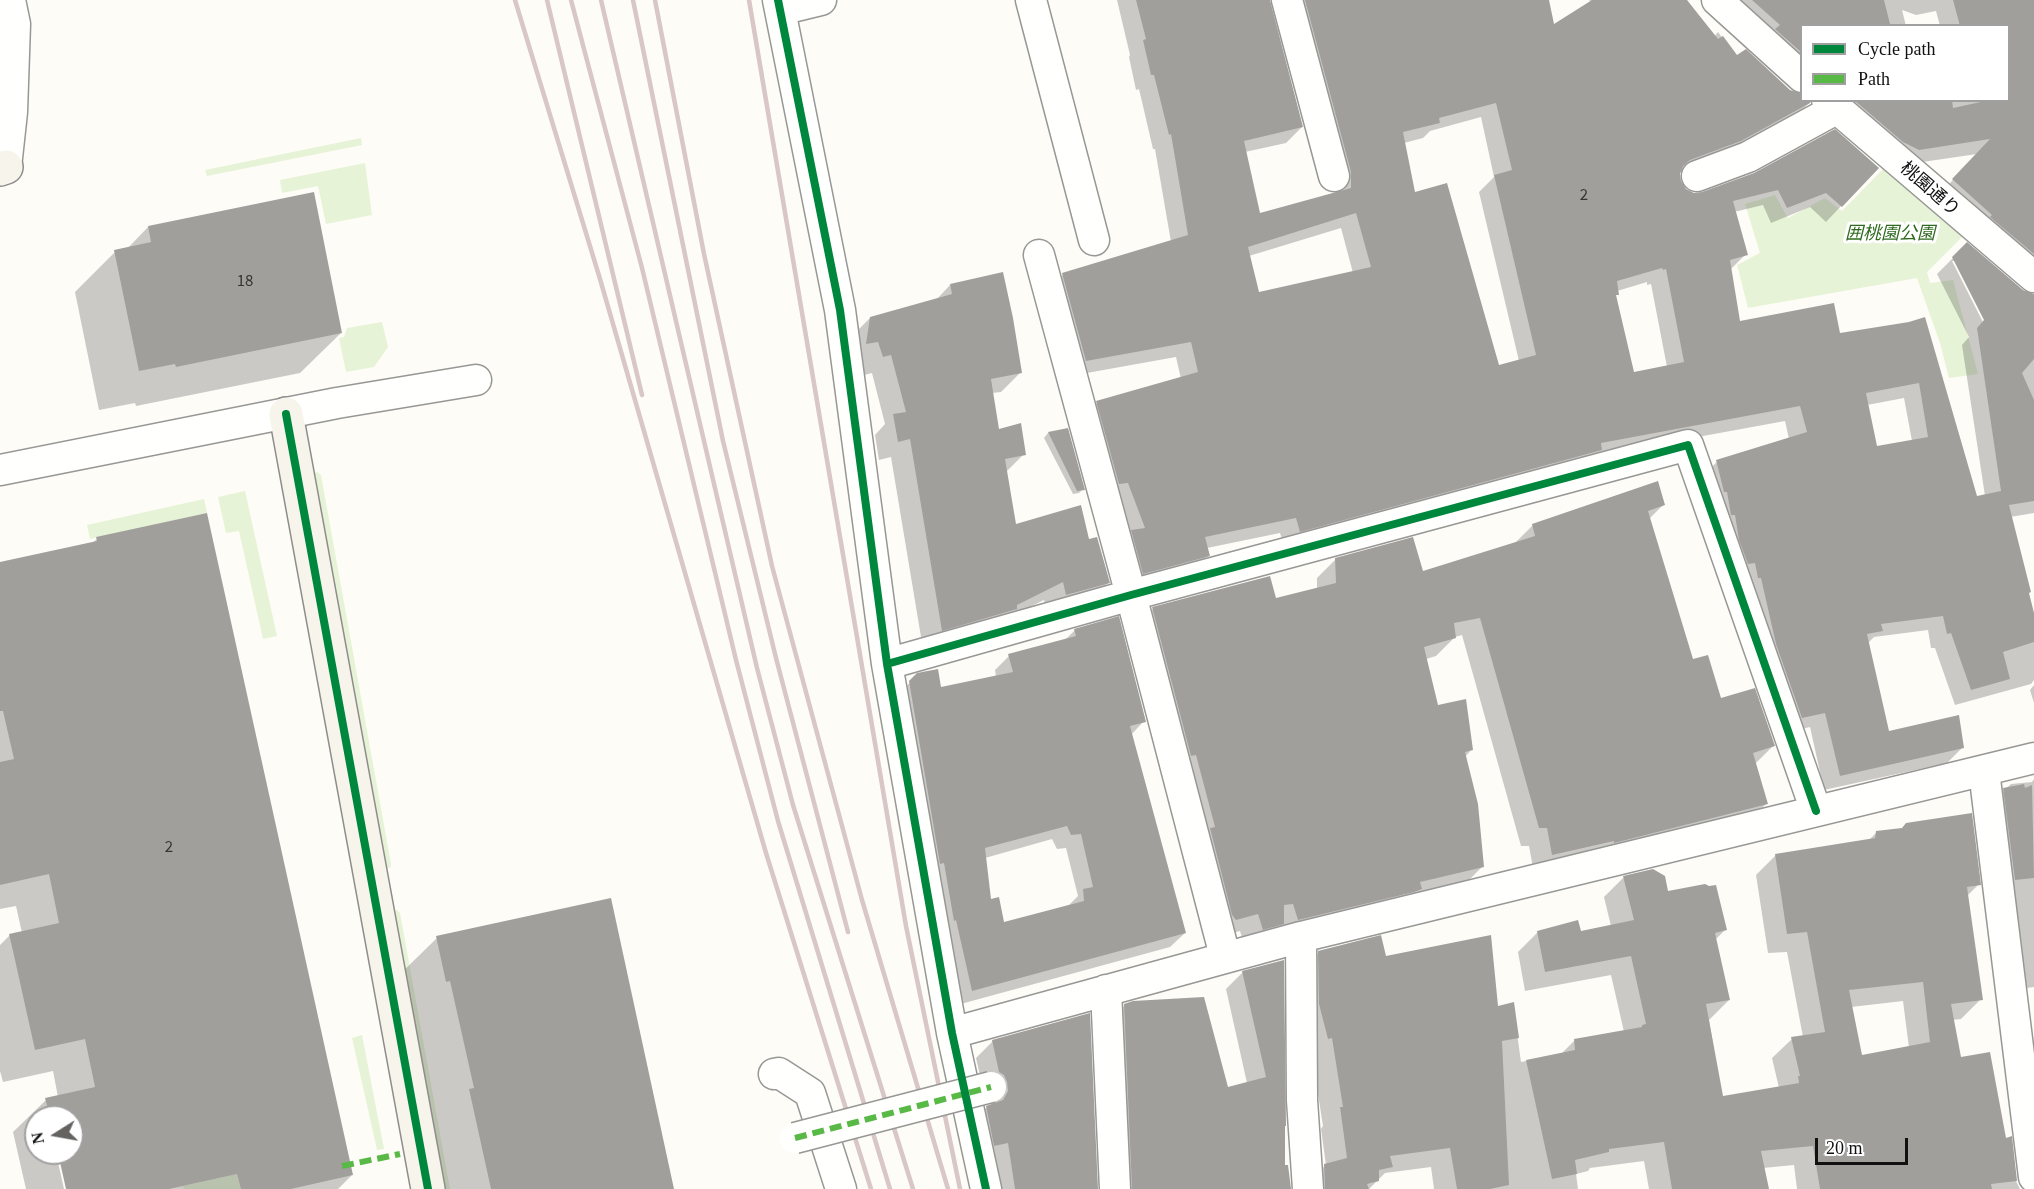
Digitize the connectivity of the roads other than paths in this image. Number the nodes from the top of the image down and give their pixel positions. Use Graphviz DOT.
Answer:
graph roads {
  1 [pos="10,0"];
  2 [pos="821,0"];
  3 [pos="1031,0"];
  4 [pos="1287,0"];
  5 [pos="1717,0"];
  6 [pos="779,5"];
  7 [pos="1800,75"];
  8 [pos="1832,105"];
  9 [pos="6,109"];
  10 [pos="3,168"];
  11 [pos="1334,176"];
  12 [pos="1697,176"];
  13 [pos="1094,240"];
  14 [pos="1039,255"];
  15 [pos="2034,277"];
  16 [pos="476,380"];
  17 [pos="286,414"];
  18 [pos="0,470"];
  19 [pos="1131,595"];
  20 [pos="887,664"];
  21 [pos="2034,758"];
  22 [pos="1984,771"];
  23 [pos="1816,811"];
  24 [pos="1301,936"];
  25 [pos="1225,956"];
  26 [pos="1106,990"];
  27 [pos="952,1033"];
  28 [pos="774,1074"];
  29 [pos="991,1087"];
  30 [pos="795,1138"];
  31 [pos="2034,1177"];
  32 [pos="428,1189"];
  33 [pos="841,1189"];
  34 [pos="986,1189"];
  35 [pos="1115,1189"];
  36 [pos="1308,1189"];
  1 -- 9 [label="street"];
  2 -- 6 [label="street"];
  3 -- 13 [label="street"];
  4 -- 11 [label="street"];
  5 -- 7 [label="street"];
  6 -- 20 [label="street"];
  8 -- 12 [label="street"];
  8 -- 15 [label="street, 桃園通り"];
  9 -- 10 [label="street"];
  14 -- 19 [label="street"];
  16 -- 17 [label="street"];
  17 -- 18 [label="street"];
  17 -- 32 [label="street"];
  19 -- 20 [label="street"];
  19 -- 23 [label="street"];
  19 -- 25 [label="street"];
  20 -- 27 [label="street"];
  21 -- 22 [label="street"];
  22 -- 23 [label="street"];
  22 -- 31 [label="street"];
  23 -- 24 [label="street"];
  24 -- 25 [label="street"];
  24 -- 36 [label="street"];
  25 -- 26 [label="street"];
  26 -- 27 [label="street"];
  26 -- 35 [label="street"];
  27 -- 34 [label="street"];
  28 -- 33 [label="street"];
  29 -- 30 [label="street, bridge"];
}
